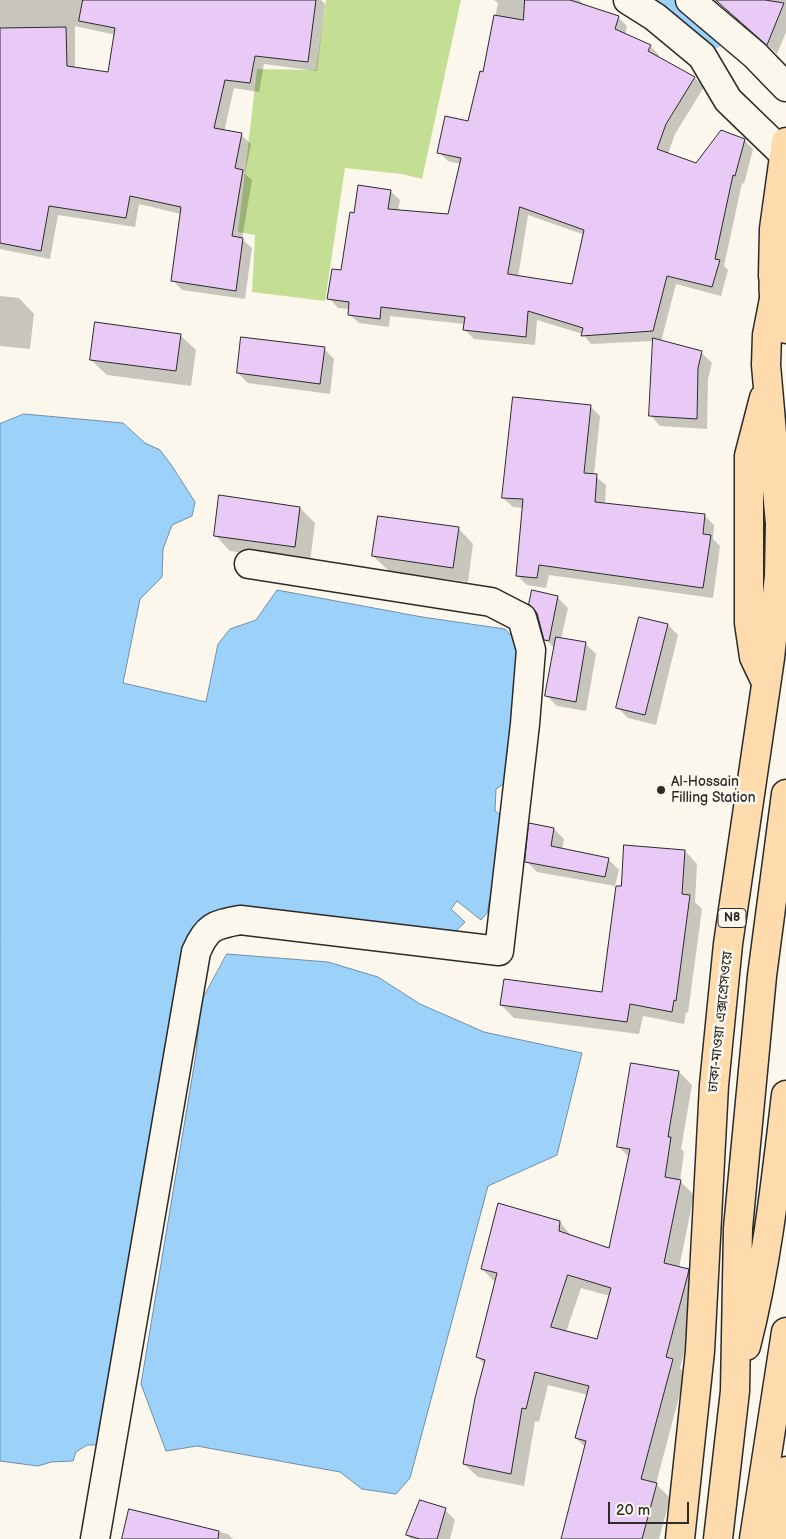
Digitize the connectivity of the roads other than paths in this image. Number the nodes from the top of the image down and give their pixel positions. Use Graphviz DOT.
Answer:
graph roads {
  1 [pos="628,0"];
  2 [pos="690,0"];
  3 [pos="786,87"];
  4 [pos="786,151"];
  5 [pos="786,240"];
  6 [pos="773,288"];
  7 [pos="786,329"];
  8 [pos="249,564"];
  9 [pos="786,794"];
  10 [pos="786,1095"];
  11 [pos="786,1332"];
  12 [pos="735,1391"];
  13 [pos="786,1471"];
  14 [pos="784,1504"];
  15 [pos="95,1539"];
  16 [pos="680,1539"];
  17 [pos="718,1539"];
  18 [pos="754,1539"];
  19 [pos="777,1539"];
  1 -- 4 [label="street"];
  2 -- 3 [label="street"];
  4 -- 6 [label="main road"];
  5 -- 6 [label="main road, ঢাকা-মাওয়া এক্সপ্রেসওয়ে / N8"];
  6 -- 7 [label="main road"];
  6 -- 16 [label="main road, ঢাকা-মাওয়া এক্সপ্রেসওয়ে / N8"];
  8 -- 15 [label="street"];
  9 -- 12 [label="main road"];
  10 -- 12 [label="main road"];
  11 -- 18 [label="main road"];
  12 -- 17 [label="main road"];
  13 -- 14 [label="main road"];
  14 -- 19 [label="main road"];
}
